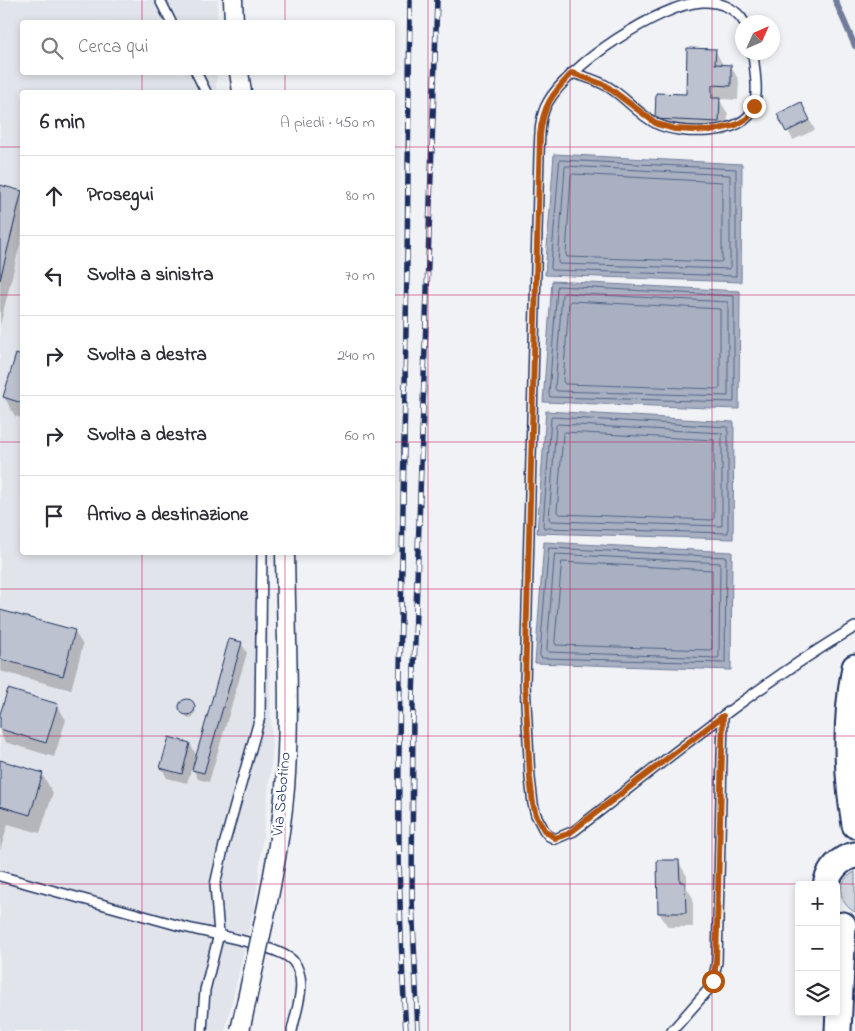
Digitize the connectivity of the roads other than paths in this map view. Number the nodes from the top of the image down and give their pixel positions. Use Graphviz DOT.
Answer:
graph roads {
  1 [pos="160,0"];
  2 [pos="233,0"];
  3 [pos="738,15"];
  4 [pos="170,20"];
  5 [pos="234,20"];
  6 [pos="753,60"];
  7 [pos="572,73"];
  8 [pos="198,75"];
  9 [pos="239,75"];
  10 [pos="205,90"];
  11 [pos="242,90"];
  12 [pos="262,555"];
  13 [pos="285,555"];
  14 [pos="855,627"];
  15 [pos="855,667"];
  16 [pos="723,716"];
  17 [pos="855,824"];
  18 [pos="855,854"];
  19 [pos="0,876"];
  20 [pos="827,881"];
  21 [pos="845,924"];
  22 [pos="219,934"];
  23 [pos="202,1031"];
  24 [pos="240,1031"];
  25 [pos="292,1031"];
  26 [pos="672,1031"];
  27 [pos="838,1031"];
  1 -- 4 [label="lane"];
  2 -- 5 [label="street"];
  3 -- 7 [label="lane"];
  6 -- 7 [label="lane"];
  7 -- 16 [label="lane"];
  8 -- 10 [label="lane"];
  9 -- 11 [label="street"];
  12 -- 22 [label="lane"];
  13 -- 24 [label="street, Via Sabotino, bridge"];
  14 -- 16 [label="lane"];
  15 -- 17 [label="main road"];
  16 -- 26 [label="lane"];
  18 -- 20 [label="main road"];
  19 -- 22 [label="lane"];
  21 -- 27 [label="main road"];
  22 -- 23 [label="lane"];
  22 -- 25 [label="lane"];
}
